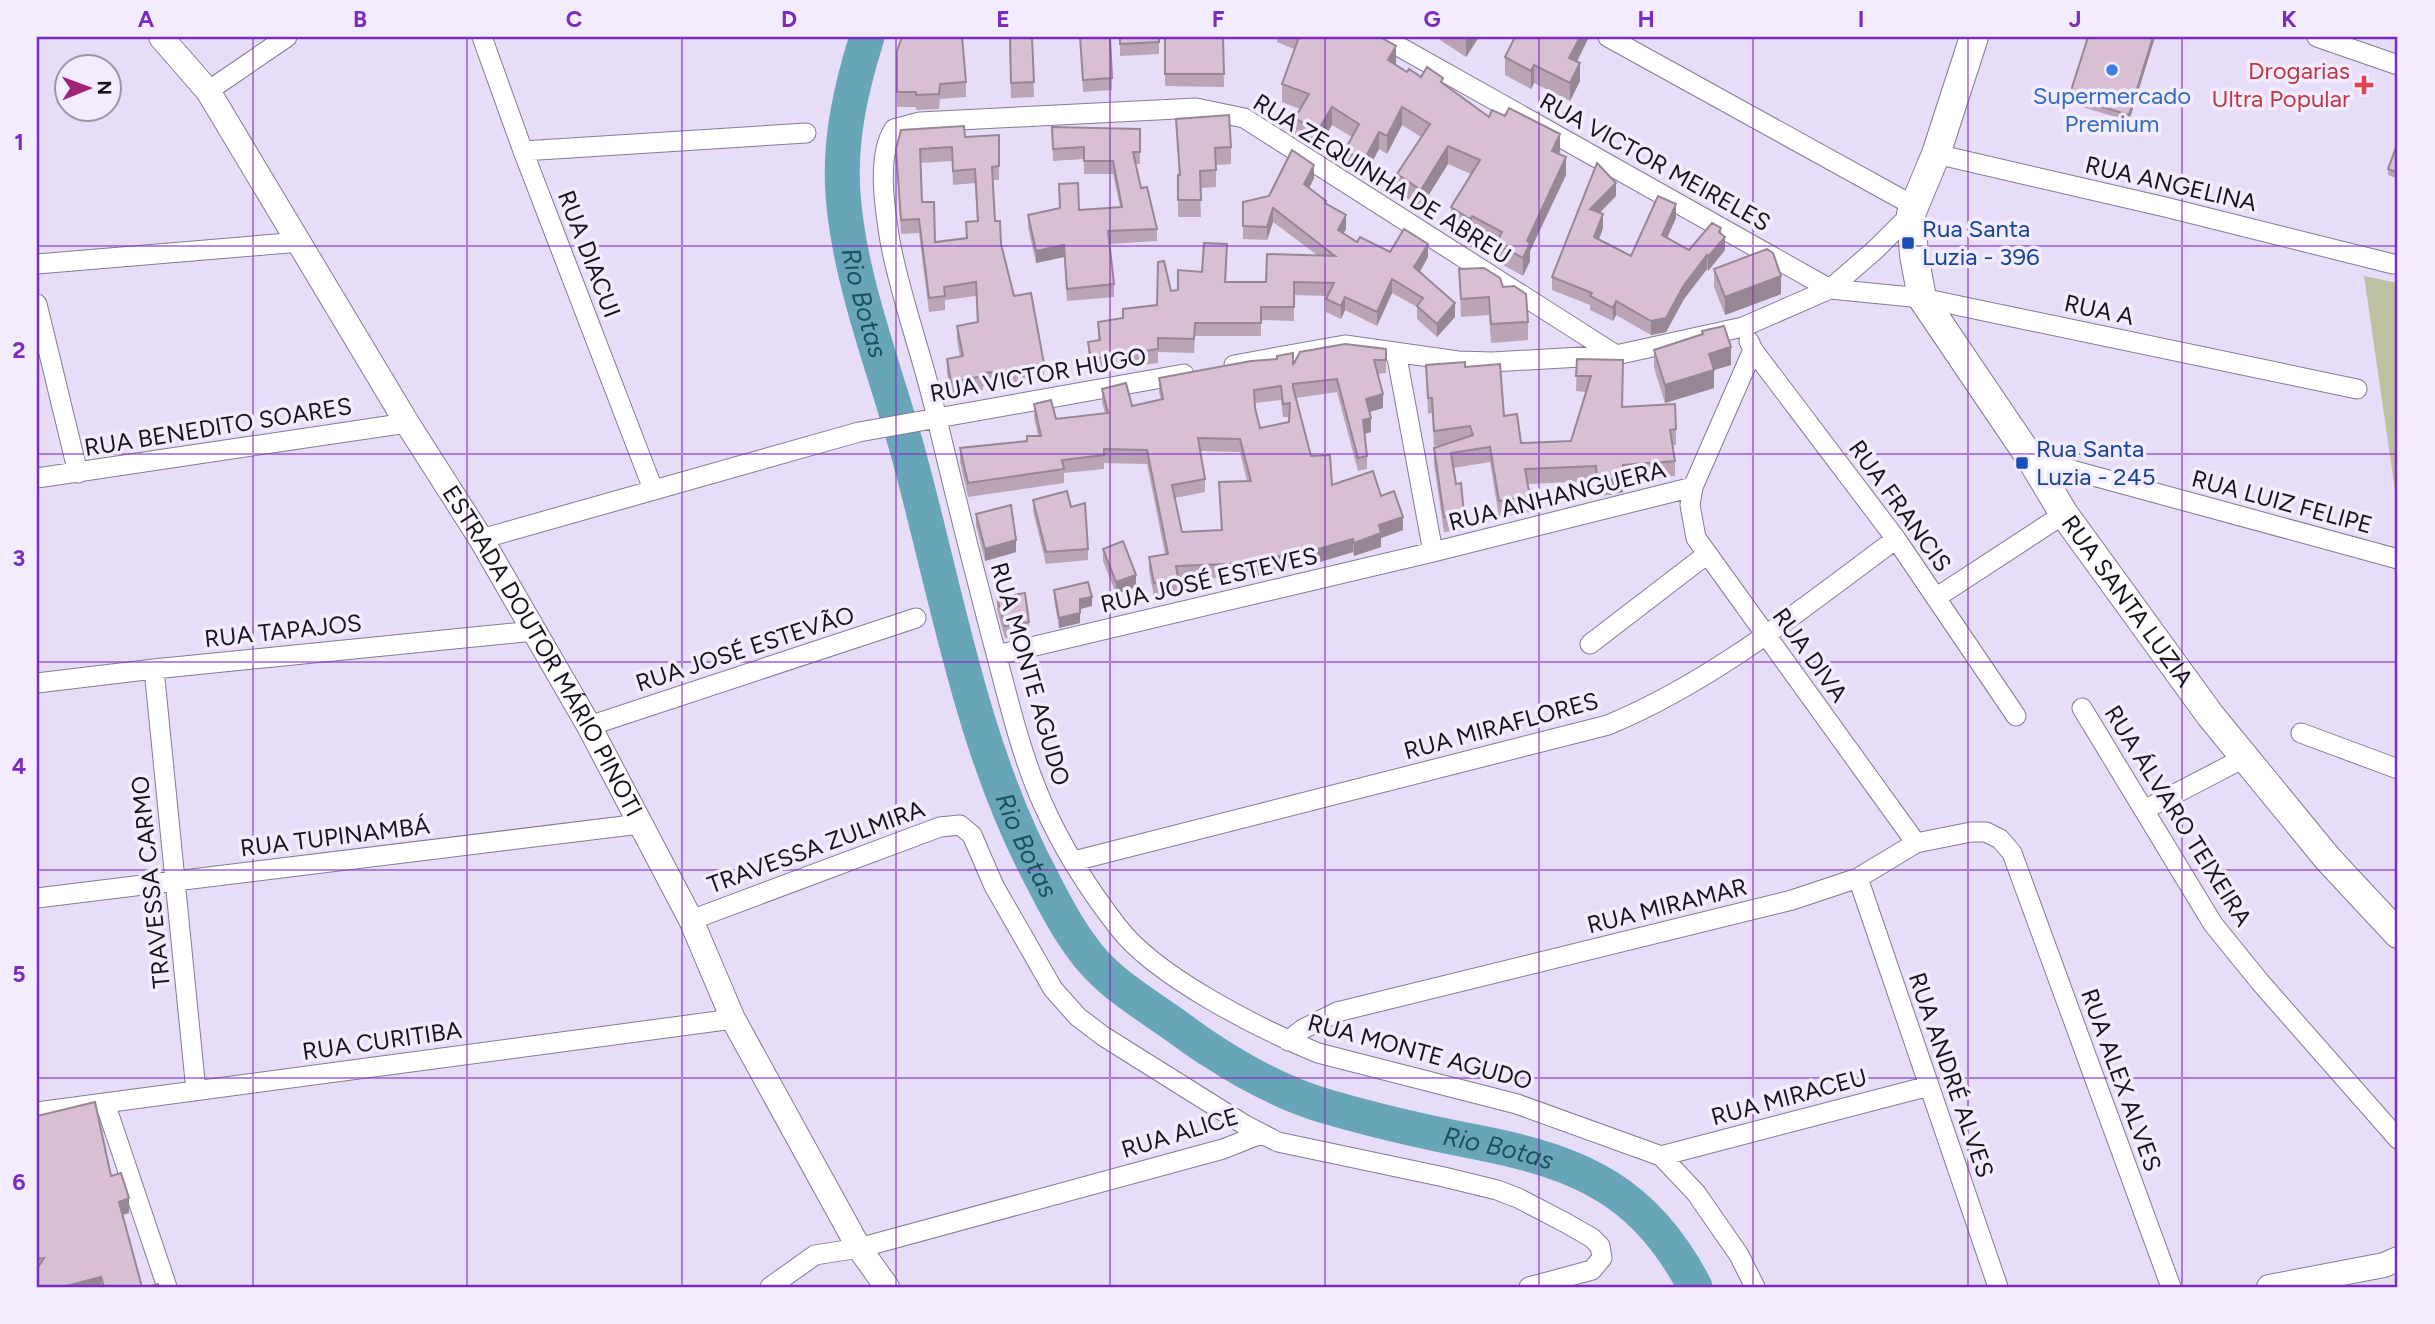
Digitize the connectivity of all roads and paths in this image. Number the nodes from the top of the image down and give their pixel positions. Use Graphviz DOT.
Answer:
graph roads {
  1 [pos="160,37"];
  2 [pos="286,37"];
  3 [pos="482,37"];
  4 [pos="1382,37"];
  5 [pos="1608,37"];
  6 [pos="1975,37"];
  7 [pos="2317,37"];
  8 [pos="2398,65"];
  9 [pos="208,91"];
  10 [pos="894,129"];
  11 [pos="806,133"];
  12 [pos="523,151"];
  13 [pos="1936,154"];
  14 [pos="1913,210"];
  15 [pos="300,243"];
  16 [pos="37,264"];
  17 [pos="2393,264"];
  18 [pos="1830,289"];
  19 [pos="1923,298"];
  20 [pos="37,303"];
  21 [pos="1743,327"];
  22 [pos="1753,350"];
  23 [pos="1396,352"];
  24 [pos="1616,355"];
  25 [pos="2357,390"];
  26 [pos="930,419"];
  27 [pos="407,423"];
  28 [pos="2032,459"];
  29 [pos="78,473"];
  30 [pos="37,478"];
  31 [pos="1693,487"];
  32 [pos="653,489"];
  33 [pos="2064,514"];
  34 [pos="481,539"];
  35 [pos="1896,540"];
  36 [pos="1433,552"];
  37 [pos="1706,555"];
  38 [pos="2398,558"];
  39 [pos="1937,597"];
  40 [pos="916,618"];
  41 [pos="534,631"];
  42 [pos="1766,635"];
  43 [pos="1590,644"];
  44 [pos="997,655"];
  45 [pos="154,669"];
  46 [pos="37,683"];
  47 [pos="2082,708"];
  48 [pos="2016,716"];
  49 [pos="589,726"];
  50 [pos="2301,733"];
  51 [pos="2244,758"];
  52 [pos="2398,769"];
  53 [pos="2144,810"];
  54 [pos="640,824"];
  55 [pos="1916,844"];
  56 [pos="1074,861"];
  57 [pos="1858,878"];
  58 [pos="175,881"];
  59 [pos="2024,889"];
  60 [pos="37,898"];
  61 [pos="691,920"];
  62 [pos="2398,934"];
  63 [pos="733,1020"];
  64 [pos="1288,1041"];
  65 [pos="1929,1086"];
  66 [pos="196,1091"];
  67 [pos="105,1103"];
  68 [pos="37,1112"];
  69 [pos="1261,1133"];
  70 [pos="2398,1139"];
  71 [pos="1661,1156"];
  72 [pos="859,1248"];
  73 [pos="2398,1259"];
  74 [pos="2281,1286"];
  75 [pos="167,1287"];
  76 [pos="769,1287"];
  77 [pos="887,1287"];
  78 [pos="1529,1287"];
  79 [pos="1755,1287"];
  80 [pos="1998,1287"];
  81 [pos="2172,1287"];
  1 -- 9 [label="street, ESTRADA DOUTOR MÁRIO PINOTI"];
  2 -- 9 [label="street"];
  3 -- 12 [label="street, RUA DIACUI"];
  4 -- 18 [label="street, RUA VICTOR MEIRELES"];
  5 -- 14 [label="street"];
  6 -- 13 [label="main road, RUA SANTA LUZIA"];
  7 -- 8 [label="street"];
  9 -- 15 [label="street, ESTRADA DOUTOR MÁRIO PINOTI"];
  10 -- 24 [label="street, RUA ZEQUINHA DE ABREU"];
  10 -- 26 [label="street, RUA MONTE AGUDO"];
  11 -- 12 [label="street"];
  12 -- 32 [label="street, RUA DIACUI"];
  13 -- 14 [label="main road, RUA SANTA LUZIA"];
  13 -- 17 [label="street, RUA ANGELINA"];
  14 -- 18 [label="street, RUA VICTOR HUGO"];
  14 -- 19 [label="main road, RUA SANTA LUZIA"];
  15 -- 16 [label="street"];
  15 -- 27 [label="street, ESTRADA DOUTOR MÁRIO PINOTI"];
  18 -- 19 [label="street, RUA A"];
  18 -- 21 [label="street, RUA VICTOR HUGO"];
  19 -- 25 [label="street, RUA A"];
  19 -- 28 [label="main road, RUA SANTA LUZIA"];
  20 -- 29 [label="street"];
  21 -- 22 [label="street, RUA FRANCIS"];
  21 -- 24 [label="street, RUA VICTOR HUGO"];
  22 -- 31 [label="street"];
  22 -- 35 [label="street, RUA FRANCIS"];
  23 -- 24 [label="street, RUA VICTOR HUGO"];
  23 -- 26 [label="street, RUA VICTOR HUGO"];
  23 -- 36 [label="street"];
  26 -- 32 [label="street, RUA VICTOR HUGO"];
  26 -- 44 [label="street, RUA MONTE AGUDO"];
  27 -- 29 [label="street, RUA BENEDITO SOARES"];
  27 -- 34 [label="street, ESTRADA DOUTOR MÁRIO PINOTI"];
  28 -- 33 [label="main road, RUA SANTA LUZIA"];
  28 -- 38 [label="street, RUA LUIZ FELIPE"];
  29 -- 30 [label="street, RUA BENEDITO SOARES"];
  31 -- 36 [label="street, RUA ANHANGUERA"];
  31 -- 37 [label="street, RUA DIVA"];
  32 -- 34 [label="street, RUA VICTOR HUGO"];
  33 -- 39 [label="street"];
  33 -- 51 [label="main road, RUA SANTA LUZIA"];
  34 -- 41 [label="street, ESTRADA DOUTOR MÁRIO PINOTI"];
  35 -- 39 [label="street, RUA FRANCIS"];
  35 -- 42 [label="street, RUA MIRAFLORES"];
  36 -- 44 [label="street, RUA JOSÉ ESTEVES"];
  37 -- 42 [label="street, RUA DIVA"];
  37 -- 43 [label="street"];
  39 -- 48 [label="street, RUA FRANCIS"];
  40 -- 49 [label="street, RUA JOSÉ ESTEVÃO"];
  41 -- 45 [label="street, RUA TAPAJOS"];
  41 -- 49 [label="street, ESTRADA DOUTOR MÁRIO PINOTI"];
  42 -- 55 [label="street, RUA DIVA"];
  42 -- 56 [label="street, RUA MIRAFLORES"];
  44 -- 56 [label="street, RUA MONTE AGUDO"];
  45 -- 46 [label="street, RUA TAPAJOS"];
  45 -- 58 [label="street, TRAVESSA CARMO"];
  47 -- 53 [label="street, RUA ÁLVARO TEIXEIRA"];
  49 -- 54 [label="street, ESTRADA DOUTOR MÁRIO PINOTI"];
  50 -- 52 [label="street"];
  51 -- 53 [label="street"];
  51 -- 62 [label="main road, RUA SANTA LUZIA"];
  53 -- 70 [label="street, RUA ÁLVARO TEIXEIRA"];
  54 -- 58 [label="street, RUA TUPINAMBÁ"];
  54 -- 61 [label="street, ESTRADA DOUTOR MÁRIO PINOTI"];
  55 -- 57 [label="street, RUA MIRAMAR"];
  55 -- 59 [label="street, RUA MIRAMAR"];
  56 -- 64 [label="street, RUA MONTE AGUDO"];
  57 -- 64 [label="street, RUA MIRAMAR"];
  57 -- 65 [label="street, RUA ANDRÉ ALVES"];
  58 -- 60 [label="street, RUA TUPINAMBÁ"];
  58 -- 66 [label="street, TRAVESSA CARMO"];
  59 -- 81 [label="street, RUA ALEX ALVES"];
  61 -- 63 [label="street, ESTRADA DOUTOR MÁRIO PINOTI"];
  61 -- 69 [label="street, TRAVESSA ZULMIRA"];
  63 -- 66 [label="street, RUA CURITIBA"];
  63 -- 72 [label="street, ESTRADA DOUTOR MÁRIO PINOTI"];
  64 -- 71 [label="street, RUA MONTE AGUDO"];
  65 -- 71 [label="street, RUA MIRACEU"];
  65 -- 80 [label="street, RUA ANDRÉ ALVES"];
  66 -- 67 [label="street, RUA CURITIBA"];
  67 -- 68 [label="street, RUA CURITIBA"];
  67 -- 75 [label="street"];
  69 -- 72 [label="street, RUA ALICE"];
  69 -- 78 [label="street, RUA ALICE"];
  71 -- 79 [label="street, RUA MONTE AGUDO"];
  72 -- 76 [label="street, RUA ALICE"];
  72 -- 77 [label="street, ESTRADA DOUTOR MÁRIO PINOTI"];
  73 -- 74 [label="street"];
}
